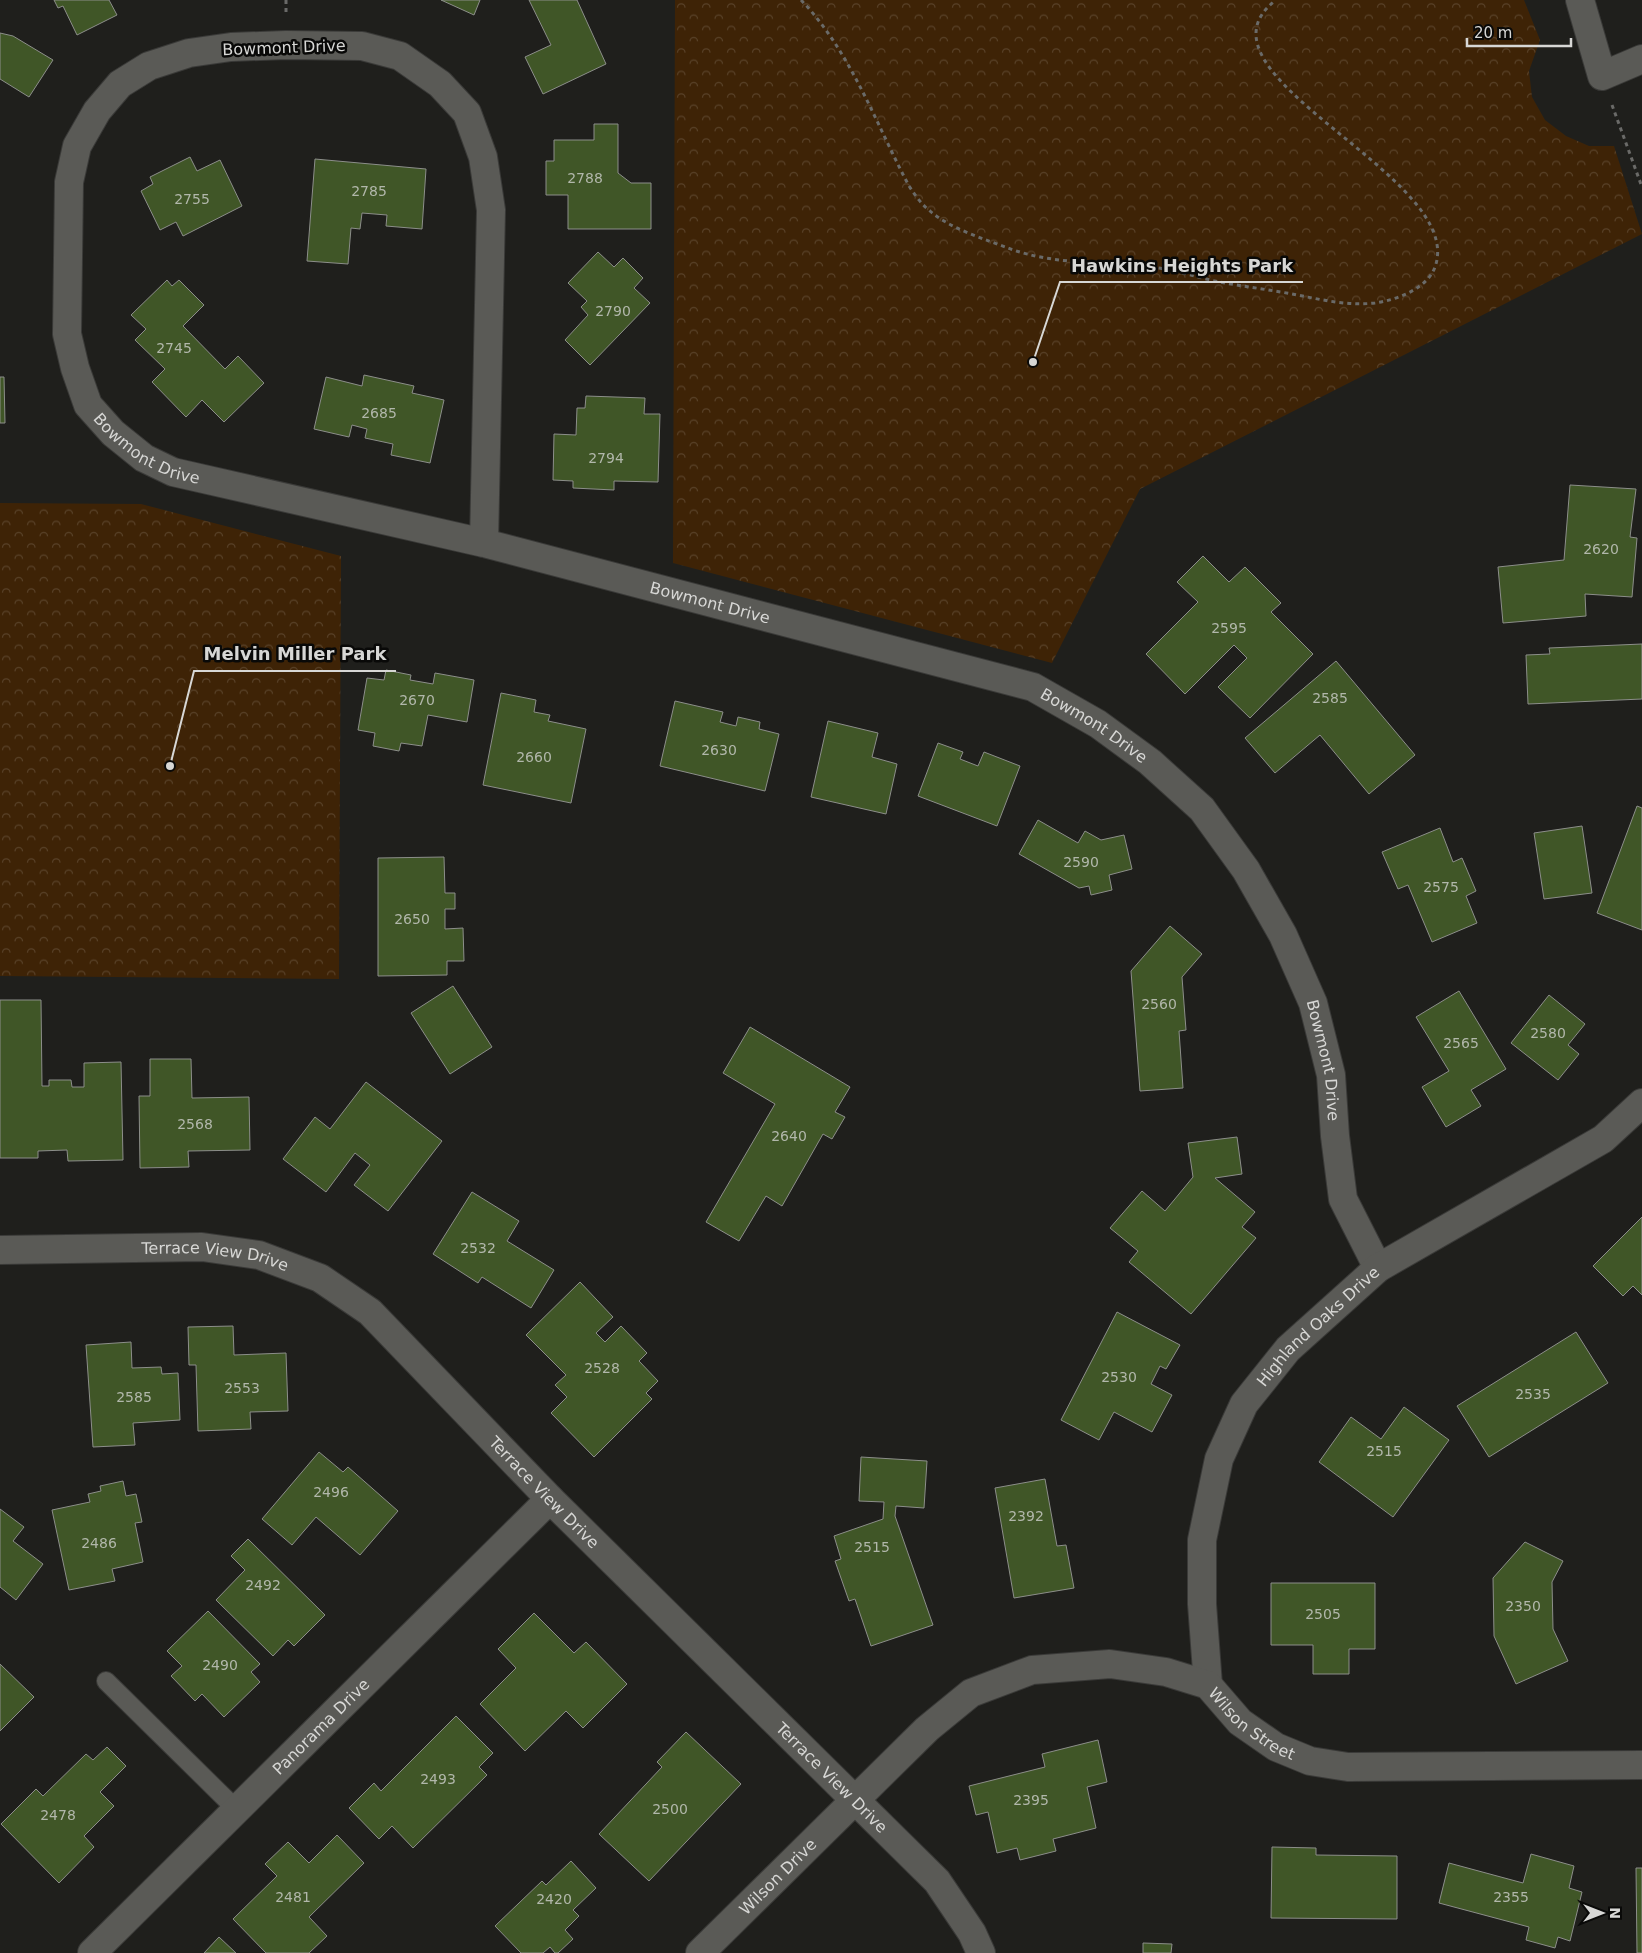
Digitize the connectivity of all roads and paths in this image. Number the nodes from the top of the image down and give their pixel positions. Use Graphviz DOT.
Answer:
graph roads {
  1 [pos="801,0"];
  2 [pos="1276,0"];
  3 [pos="1580,0"];
  4 [pos="1642,59"];
  5 [pos="1602,76"];
  6 [pos="1642,187"];
  7 [pos="484,543"];
  8 [pos="1642,1103"];
  9 [pos="0,1250"];
  10 [pos="1378,1268"];
  11 [pos="550,1499"];
  12 [pos="106,1681"];
  13 [pos="1208,1685"];
  14 [pos="1642,1765"];
  15 [pos="853,1800"];
  16 [pos="237,1810"];
  17 [pos="92,1953"];
  18 [pos="700,1953"];
  19 [pos="981,1953"];
  1 -- 2 [label="path"];
  3 -- 5 [label="street"];
  4 -- 5 [label="street"];
  5 -- 6 [label="path"];
  7 -- 7 [label="street, Bowmont Drive"];
  7 -- 10 [label="street, Bowmont Drive"];
  8 -- 10 [label="street, Highland Oaks Drive"];
  9 -- 11 [label="street, Terrace View Drive"];
  10 -- 13 [label="street, Highland Oaks Drive"];
  11 -- 15 [label="street, Terrace View Drive"];
  11 -- 16 [label="street, Panorama Drive"];
  12 -- 16 [label="lane"];
  13 -- 14 [label="street, Wilson Street"];
  13 -- 15 [label="street, Wilson Street"];
  15 -- 18 [label="street, Wilson Drive"];
  15 -- 19 [label="street, Terrace View Drive"];
  16 -- 17 [label="street, Panorama Drive"];
}
